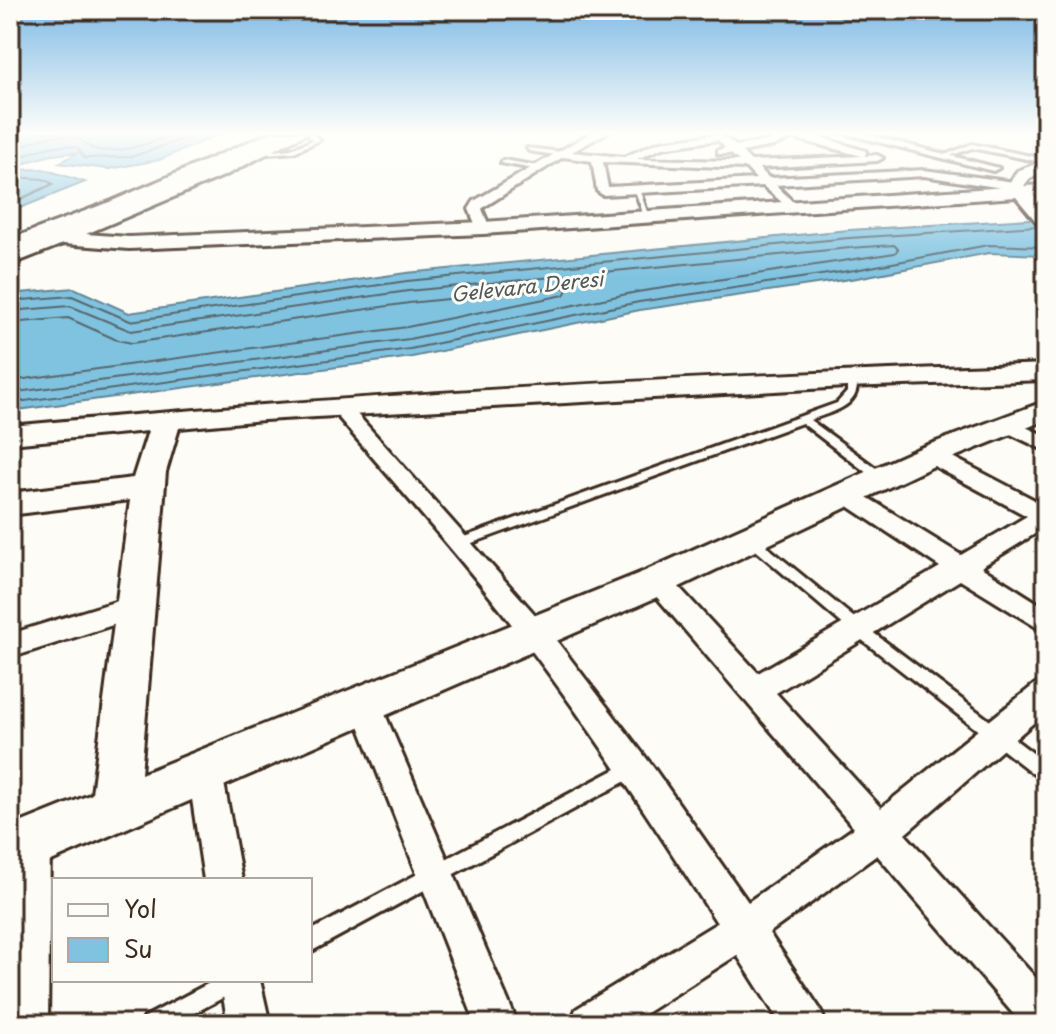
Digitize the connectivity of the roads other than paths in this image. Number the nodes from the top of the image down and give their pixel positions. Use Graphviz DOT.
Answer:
graph roads {
  1 [pos="163,180"];
  2 [pos="178,180"];
  3 [pos="186,180"];
  4 [pos="519,180"];
  5 [pos="601,180"];
  6 [pos="715,180"];
  7 [pos="800,180"];
  8 [pos="811,180"];
  9 [pos="913,180"];
  10 [pos="998,180"];
  11 [pos="1010,180"];
  12 [pos="1018,180"];
  13 [pos="766,181"];
  14 [pos="1015,182"];
  15 [pos="719,185"];
  16 [pos="636,189"];
  17 [pos="1046,190"];
  18 [pos="936,197"];
  19 [pos="840,203"];
  20 [pos="792,207"];
  21 [pos="739,210"];
  22 [pos="647,216"];
  23 [pos="1046,221"];
  24 [pos="483,228"];
  25 [pos="10,239"];
  26 [pos="65,239"];
  27 [pos="10,248"];
  28 [pos="10,259"];
  29 [pos="1046,372"];
  30 [pos="846,379"];
  31 [pos="345,408"];
  32 [pos="1046,410"];
  33 [pos="803,419"];
  34 [pos="166,421"];
  35 [pos="1007,425"];
  36 [pos="10,435"];
  37 [pos="1046,444"];
  38 [pos="931,455"];
  39 [pos="880,477"];
  40 [pos="148,487"];
  41 [pos="844,493"];
  42 [pos="10,504"];
  43 [pos="1046,516"];
  44 [pos="749,538"];
  45 [pos="457,544"];
  46 [pos="960,567"];
  47 [pos="658,581"];
  48 [pos="134,607"];
  49 [pos="1046,622"];
  50 [pos="858,629"];
  51 [pos="534,633"];
  52 [pos="10,646"];
  53 [pos="755,690"];
  54 [pos="1046,693"];
  55 [pos="366,705"];
  56 [pos="995,735"];
  57 [pos="634,768"];
  58 [pos="205,772"];
  59 [pos="1046,773"];
  60 [pos="114,810"];
  61 [pos="881,831"];
  62 [pos="21,848"];
  63 [pos="437,876"];
  64 [pos="223,878"];
  65 [pos="744,928"];
  66 [pos="312,941"];
  67 [pos="234,982"];
  68 [pos="238,982"];
  69 [pos="1046,1020"];
  70 [pos="27,1024"];
  71 [pos="152,1024"];
  72 [pos="249,1024"];
  73 [pos="497,1024"];
  74 [pos="591,1024"];
  75 [pos="805,1024"];
  1 -- 25 [label="highway"];
  2 -- 27 [label="highway"];
  3 -- 26 [label="street"];
  4 -- 24 [label="street"];
  5 -- 16 [label="street"];
  6 -- 15 [label="street"];
  7 -- 13 [label="street"];
  8 -- 19 [label="street"];
  9 -- 18 [label="street"];
  10 -- 14 [label="street"];
  11 -- 14 [label="street"];
  12 -- 14 [label="street"];
  13 -- 15 [label="street"];
  13 -- 20 [label="street"];
  14 -- 17 [label="street"];
  14 -- 18 [label="street"];
  14 -- 23 [label="street"];
  15 -- 16 [label="street"];
  15 -- 21 [label="street"];
  16 -- 22 [label="lane"];
  18 -- 19 [label="street"];
  19 -- 20 [label="street"];
  20 -- 21 [label="street"];
  21 -- 22 [label="street"];
  22 -- 24 [label="street"];
  24 -- 26 [label="street"];
  26 -- 28 [label="street"];
  29 -- 30 [label="street"];
  30 -- 31 [label="street"];
  30 -- 33 [label="lane"];
  31 -- 34 [label="street"];
  31 -- 45 [label="street"];
  32 -- 35 [label="street"];
  33 -- 39 [label="lane"];
  33 -- 45 [label="lane"];
  34 -- 36 [label="street"];
  34 -- 40 [label="street"];
  35 -- 37 [label="street"];
  35 -- 38 [label="street"];
  38 -- 39 [label="street"];
  38 -- 43 [label="street"];
  39 -- 41 [label="street"];
  40 -- 42 [label="street"];
  40 -- 48 [label="street"];
  41 -- 44 [label="street"];
  41 -- 46 [label="street"];
  43 -- 46 [label="street"];
  44 -- 47 [label="street"];
  44 -- 50 [label="lane"];
  45 -- 51 [label="street"];
  46 -- 49 [label="street"];
  46 -- 50 [label="street"];
  47 -- 51 [label="street"];
  47 -- 53 [label="street"];
  48 -- 52 [label="street"];
  48 -- 60 [label="street"];
  50 -- 53 [label="street"];
  50 -- 56 [label="lane"];
  51 -- 55 [label="street"];
  51 -- 57 [label="street"];
  53 -- 61 [label="street"];
  54 -- 56 [label="street"];
  55 -- 58 [label="street"];
  55 -- 63 [label="street"];
  56 -- 59 [label="lane"];
  56 -- 61 [label="street"];
  57 -- 63 [label="lane"];
  57 -- 65 [label="street"];
  58 -- 60 [label="street"];
  58 -- 64 [label="street"];
  60 -- 62 [label="street"];
  61 -- 65 [label="street"];
  61 -- 69 [label="street"];
  62 -- 70 [label="street"];
  63 -- 66 [label="lane"];
  63 -- 73 [label="street"];
  65 -- 74 [label="street"];
  65 -- 75 [label="street"];
  67 -- 71 [label="lane"];
  68 -- 72 [label="street"];
}
